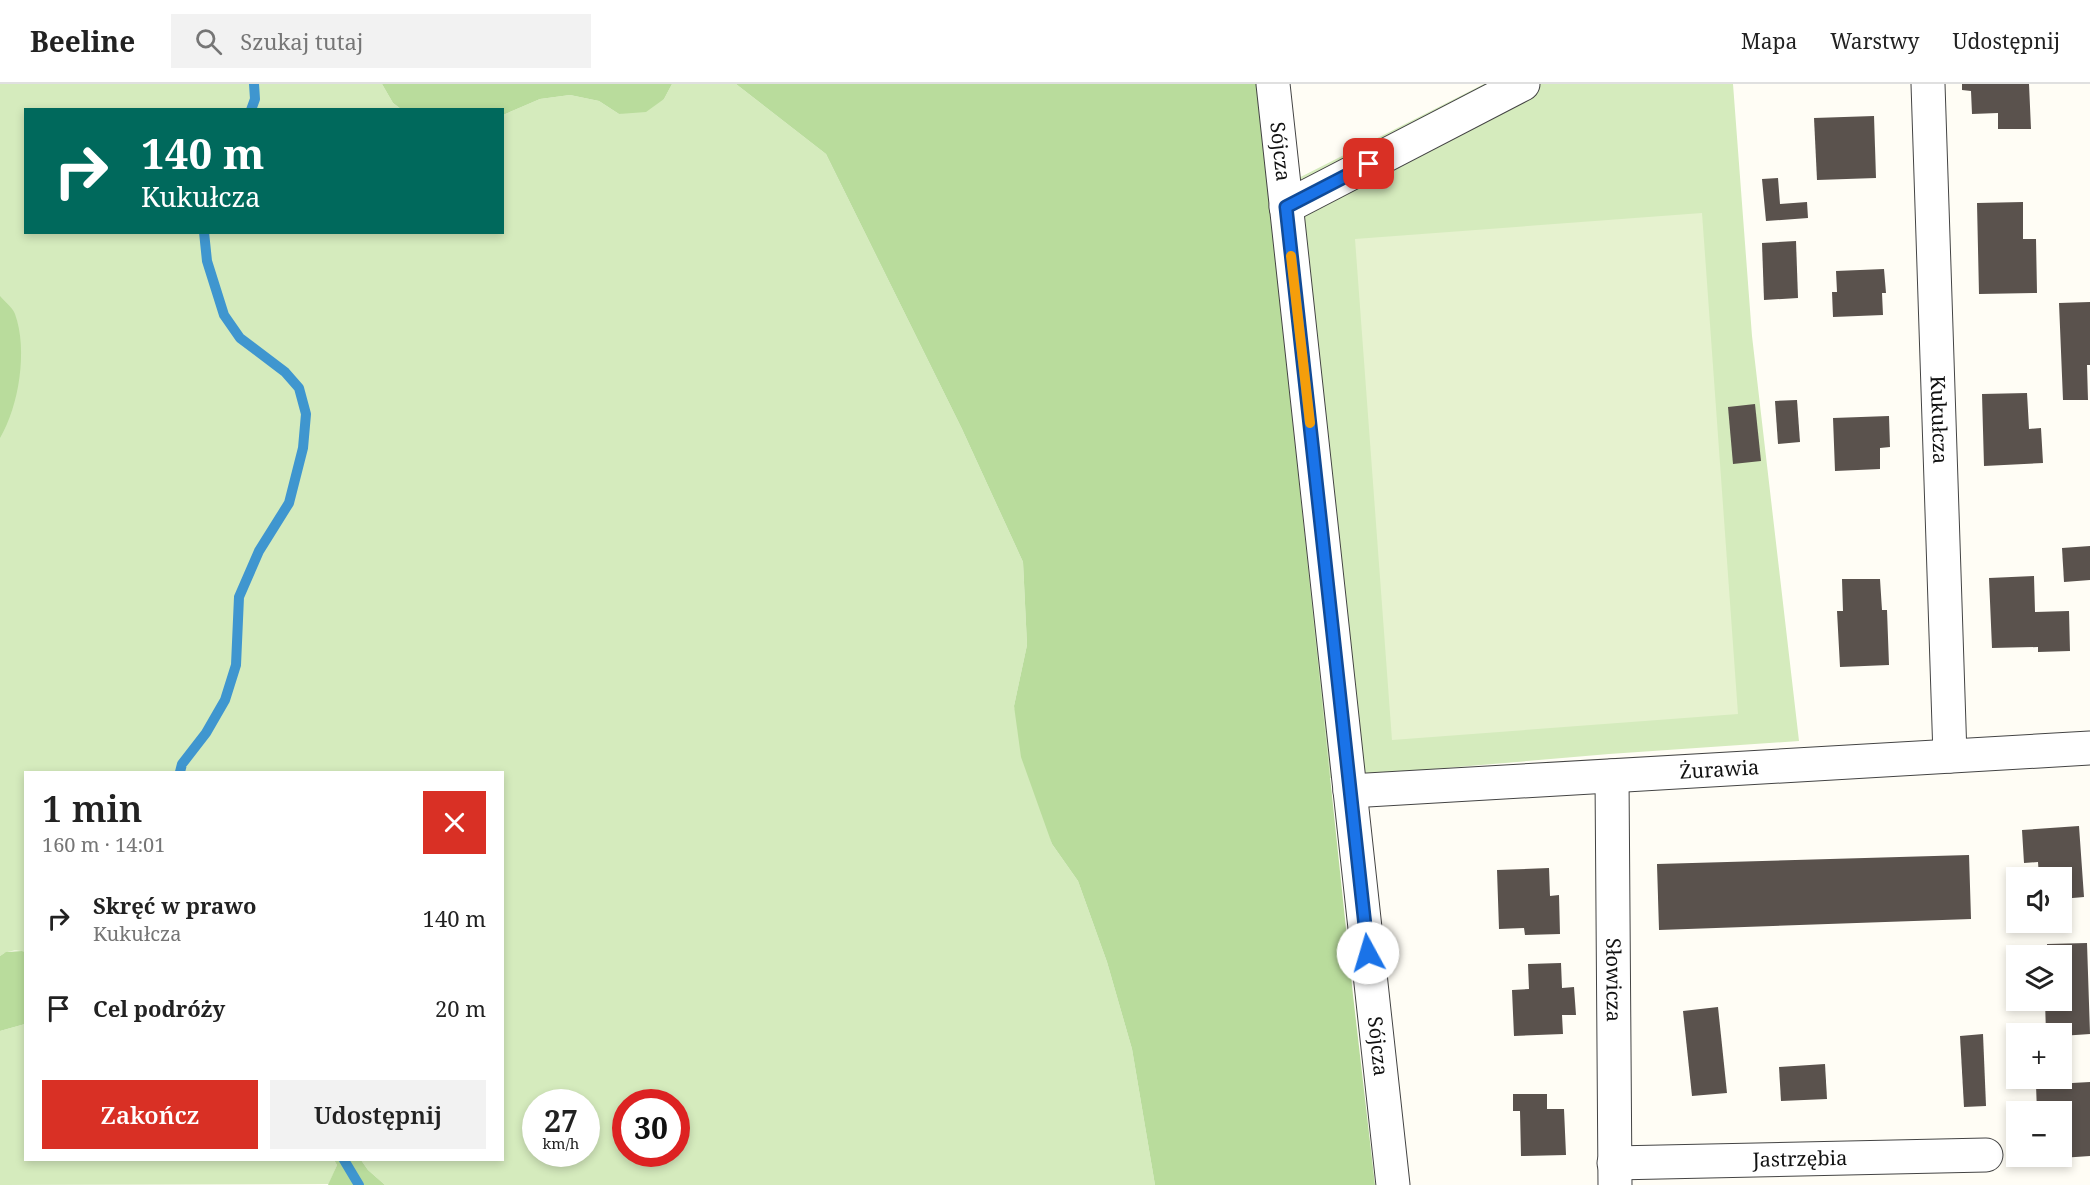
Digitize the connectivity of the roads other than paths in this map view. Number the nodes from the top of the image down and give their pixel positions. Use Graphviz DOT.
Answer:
graph roads {
  1 [pos="1273,84"];
  2 [pos="1523,84"];
  3 [pos="1928,84"];
  4 [pos="1286,207"];
  5 [pos="2090,748"];
  6 [pos="1950,756"];
  7 [pos="1612,776"];
  8 [pos="1350,791"];
  9 [pos="1986,1155"];
  10 [pos="1614,1174"];
  11 [pos="1393,1185"];
  1 -- 4 [label="street, Sójcza"];
  2 -- 4 [label="street"];
  3 -- 6 [label="street, Kukułcza"];
  4 -- 8 [label="street, Sójcza"];
  5 -- 6 [label="street, Żurawia"];
  6 -- 7 [label="street, Żurawia"];
  7 -- 8 [label="street, Żurawia"];
  7 -- 10 [label="street, Słowicza"];
  8 -- 11 [label="street, Sójcza"];
  9 -- 10 [label="street, Jastrzębia"];
}
